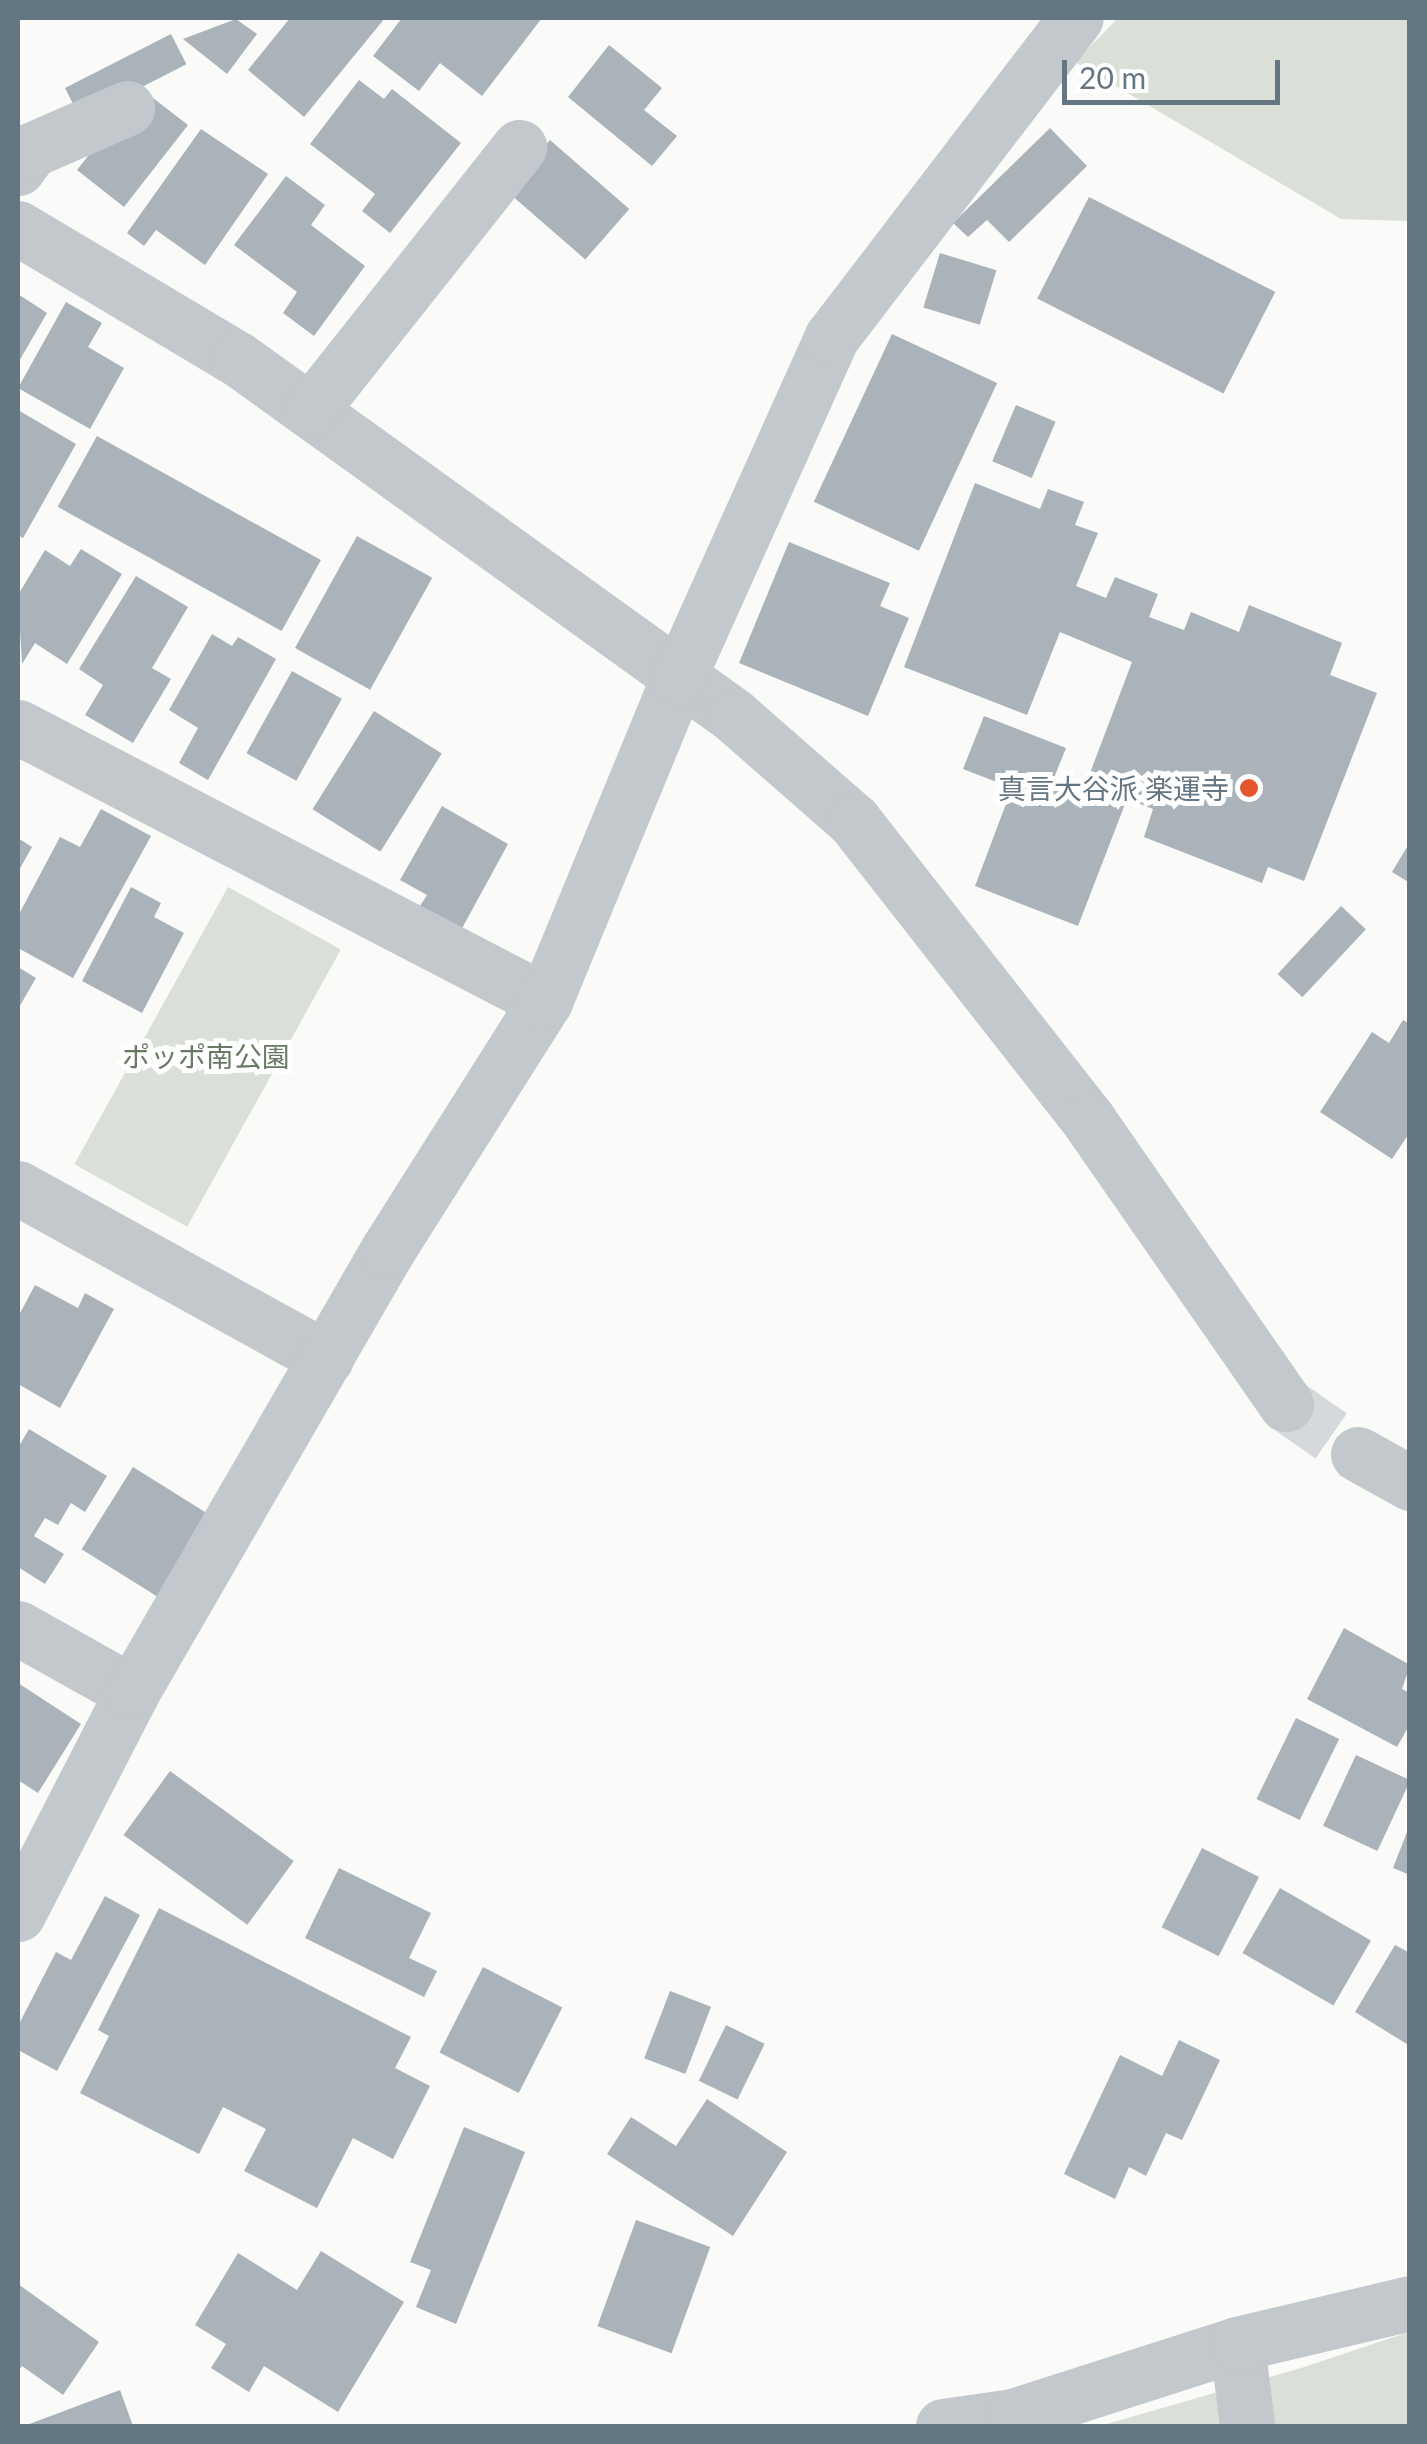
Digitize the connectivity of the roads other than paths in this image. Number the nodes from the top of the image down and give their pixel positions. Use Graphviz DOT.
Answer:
graph roads {
  1 [pos="1076,18"];
  2 [pos="127,108"];
  3 [pos="519,147"];
  4 [pos="18,168"];
  5 [pos="18,228"];
  6 [pos="310,411"];
  7 [pos="678,679"];
  8 [pos="18,727"];
  9 [pos="546,1001"];
  10 [pos="18,1188"];
  11 [pos="326,1358"];
  12 [pos="1286,1404"];
  13 [pos="1358,1454"];
  14 [pos="1410,1483"];
  15 [pos="18,1628"];
  16 [pos="132,1692"];
  17 [pos="18,1914"];
  18 [pos="1409,2303"];
  19 [pos="1237,2344"];
  20 [pos="1246,2419"];
  21 [pos="943,2426"];
  1 -- 7 [label="street"];
  2 -- 4 [label="street"];
  3 -- 6 [label="street"];
  5 -- 6 [label="street"];
  6 -- 7 [label="street"];
  7 -- 9 [label="street"];
  7 -- 12 [label="street"];
  8 -- 9 [label="street"];
  9 -- 11 [label="street"];
  10 -- 11 [label="street"];
  11 -- 16 [label="street"];
  13 -- 14 [label="street"];
  15 -- 16 [label="street"];
  16 -- 17 [label="street"];
  18 -- 19 [label="street"];
  19 -- 20 [label="street"];
  19 -- 21 [label="street"];
}
